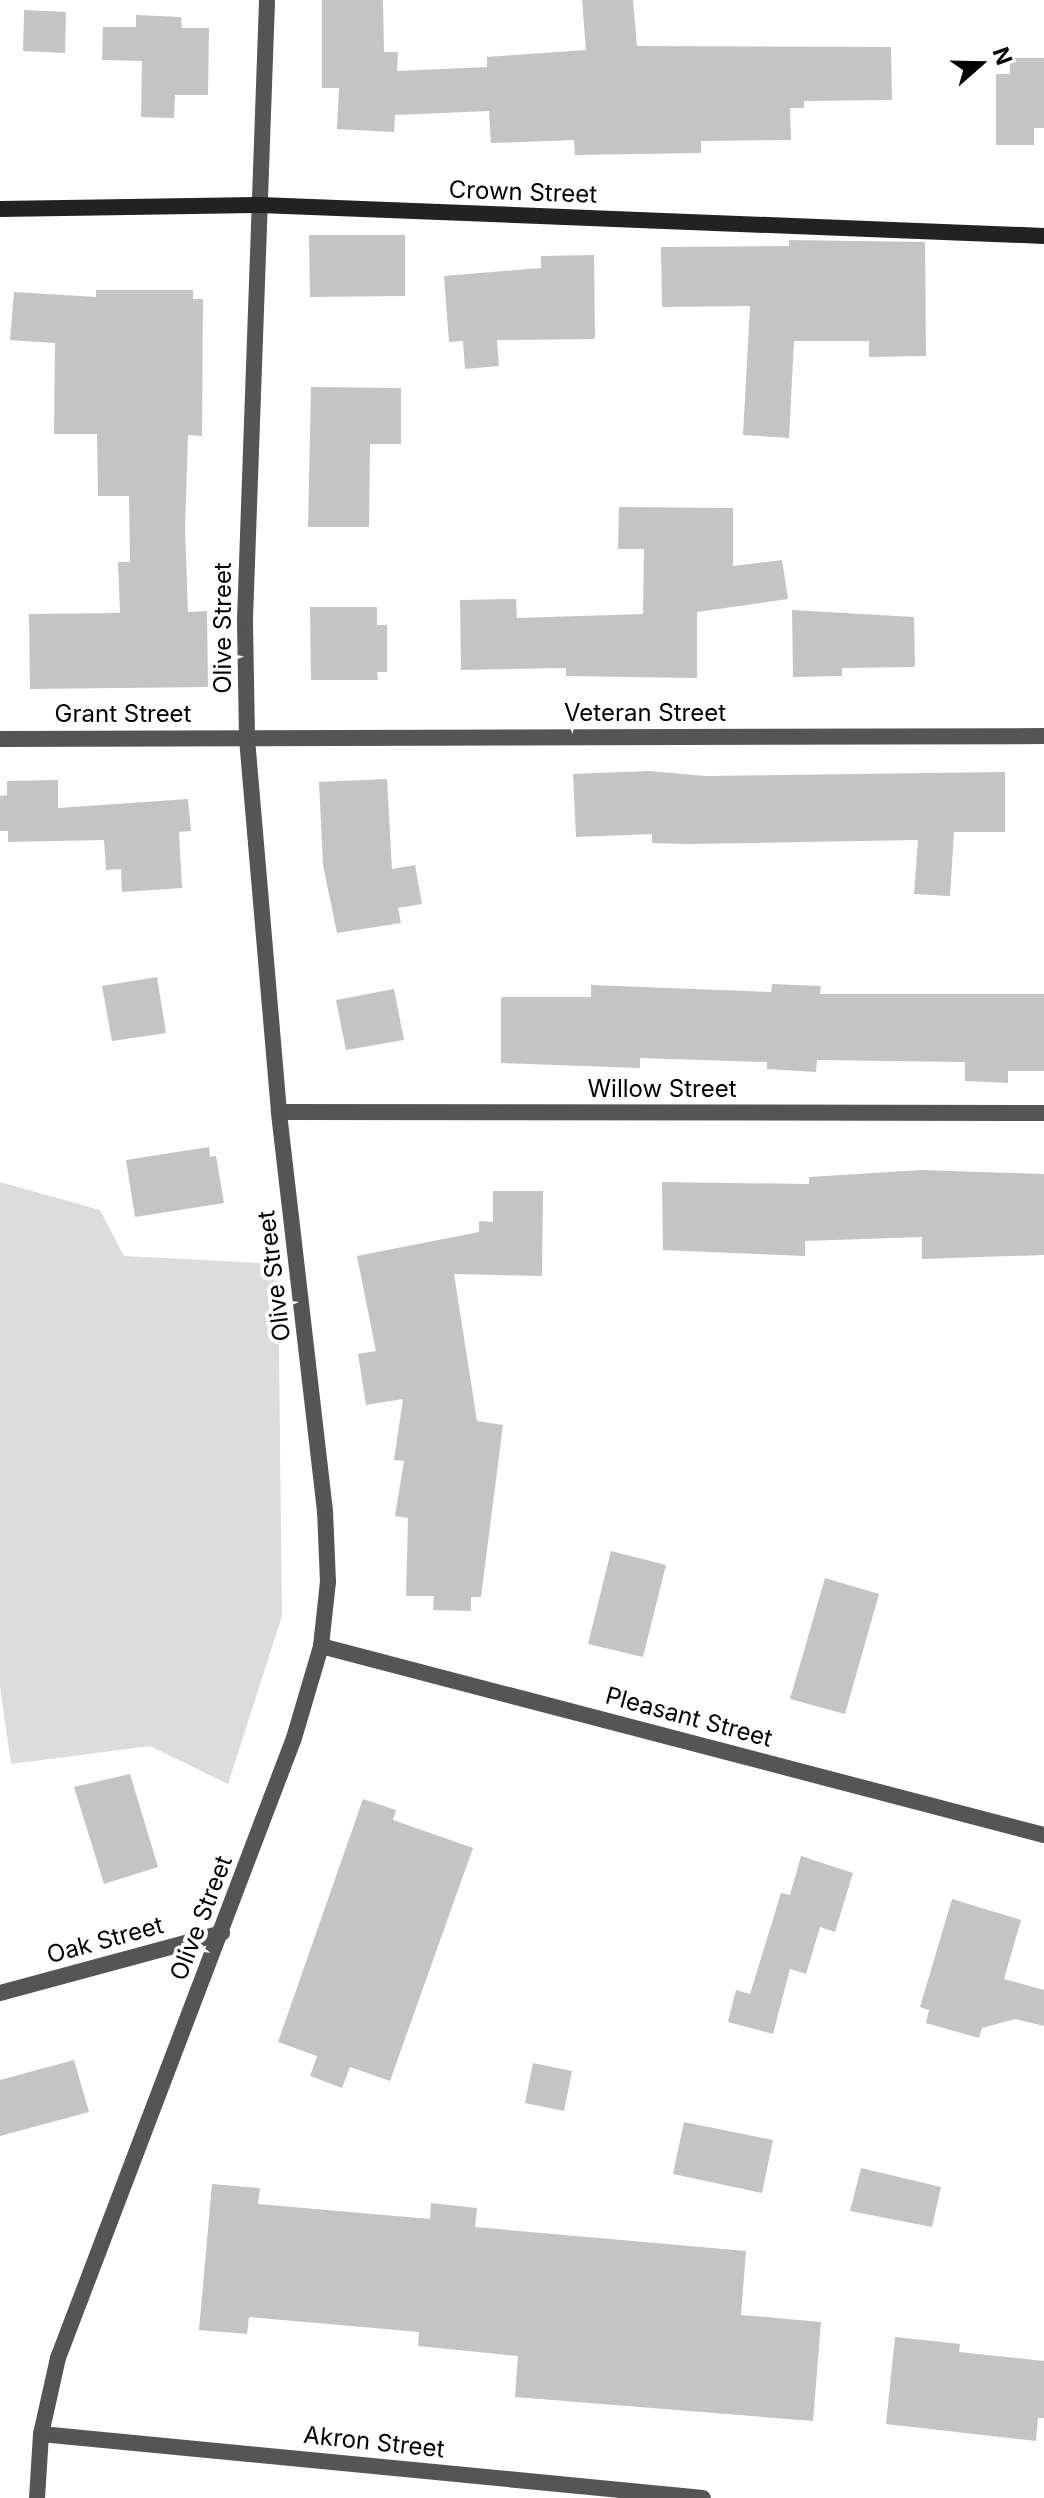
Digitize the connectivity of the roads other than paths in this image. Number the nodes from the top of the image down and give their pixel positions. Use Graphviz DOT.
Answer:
graph roads {
  1 [pos="267,0"];
  2 [pos="260,205"];
  3 [pos="0,209"];
  4 [pos="1044,236"];
  5 [pos="1044,736"];
  6 [pos="247,737"];
  7 [pos="0,739"];
  8 [pos="279,1112"];
  9 [pos="1044,1113"];
  10 [pos="321,1646"];
  11 [pos="1044,1835"];
  12 [pos="222,1933"];
  13 [pos="0,1993"];
  14 [pos="41,2434"];
  15 [pos="37,2498"];
  16 [pos="703,2498"];
  1 -- 2 [label="street, Olive Street"];
  2 -- 3 [label="street, Crown Street"];
  2 -- 4 [label="street, Crown Street"];
  2 -- 6 [label="street, Olive Street"];
  5 -- 6 [label="street, Veteran Street"];
  6 -- 7 [label="street, Grant Street"];
  6 -- 8 [label="street, Olive Street"];
  8 -- 9 [label="street, Willow Street"];
  8 -- 10 [label="street, Olive Street"];
  10 -- 11 [label="street, Pleasant Street"];
  10 -- 12 [label="street, Olive Street"];
  12 -- 13 [label="street, Oak Street"];
  12 -- 14 [label="street, Olive Street"];
  14 -- 15 [label="street, Olive Street"];
  14 -- 16 [label="street, Akron Street"];
}
